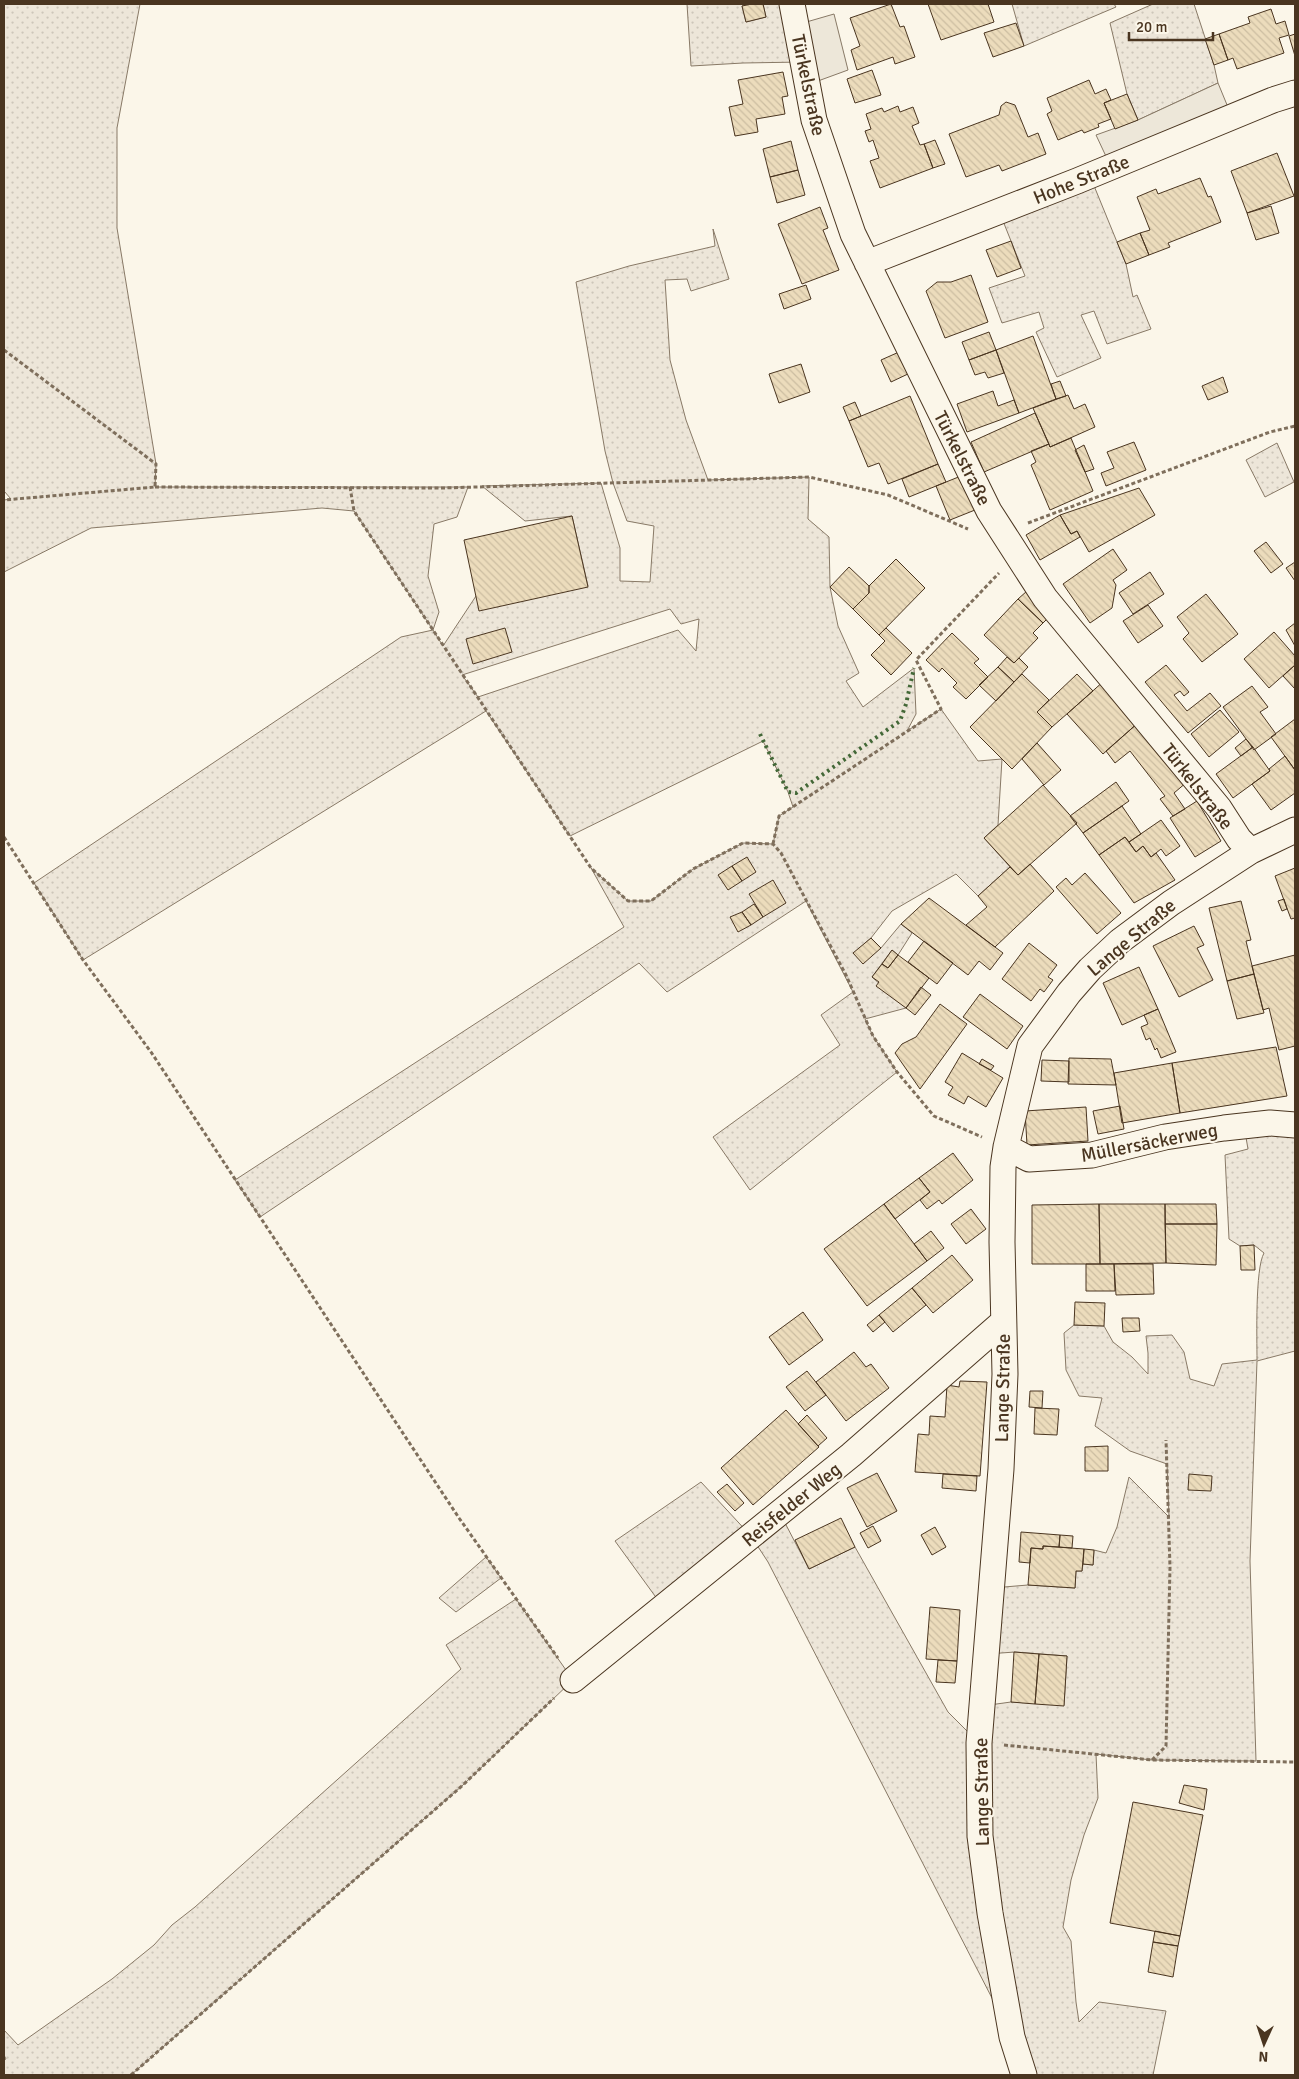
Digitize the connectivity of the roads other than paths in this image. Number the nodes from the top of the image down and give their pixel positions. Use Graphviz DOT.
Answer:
graph roads {
  1 [pos="792,4"];
  2 [pos="1295,93"];
  3 [pos="867,263"];
  4 [pos="1295,830"];
  5 [pos="1251,851"];
  6 [pos="1295,1125"];
  7 [pos="1006,1147"];
  8 [pos="1003,1322"];
  9 [pos="573,1680"];
  10 [pos="1024,2075"];
  1 -- 3 [label="street, Türkelstraße"];
  2 -- 3 [label="street, Hohe Straße"];
  3 -- 5 [label="street, Türkelstraße"];
  4 -- 5 [label="street, Lange Straße"];
  5 -- 7 [label="street, Lange Straße"];
  6 -- 7 [label="street, Müllersäckerweg"];
  7 -- 8 [label="street, Lange Straße"];
  8 -- 9 [label="street, Reisfelder Weg"];
  8 -- 10 [label="street, Lange Straße"];
}
